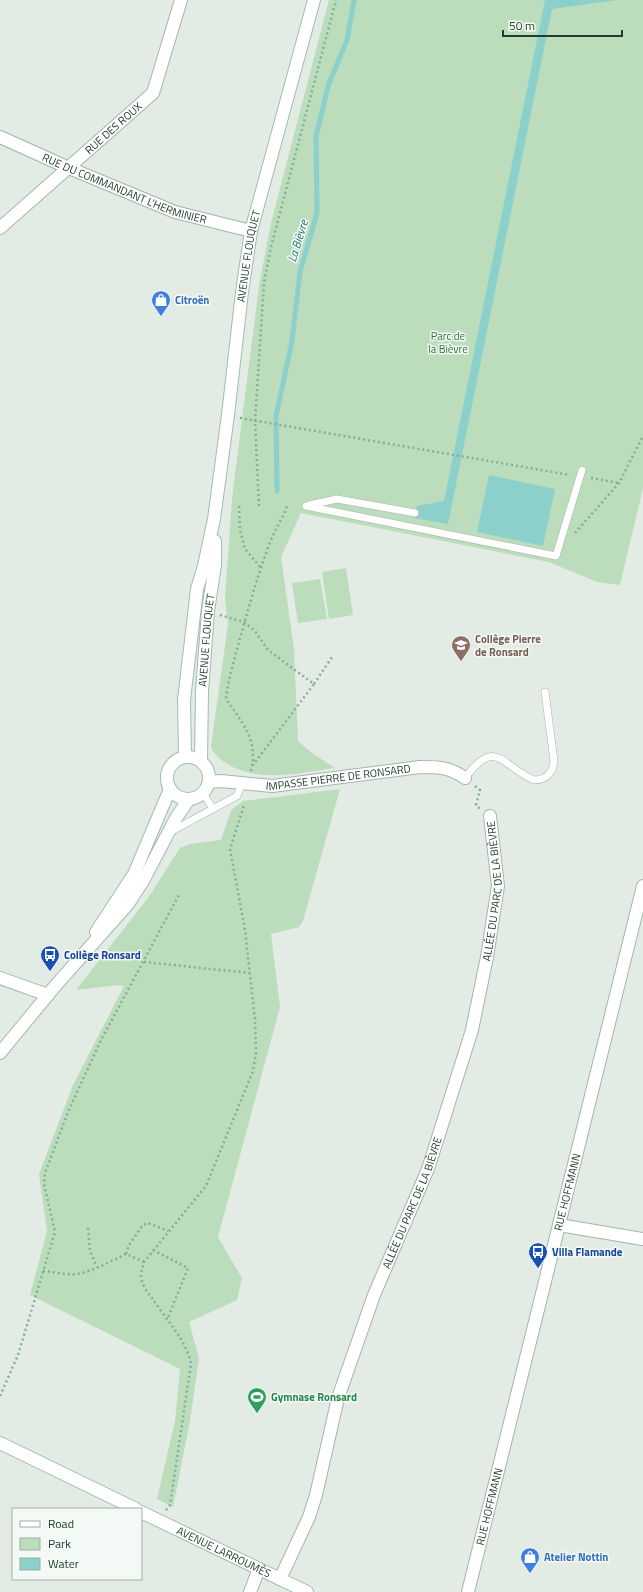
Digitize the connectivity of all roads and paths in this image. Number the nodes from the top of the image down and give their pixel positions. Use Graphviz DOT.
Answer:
graph roads {
  1 [pos="181,0"];
  2 [pos="314,0"];
  3 [pos="336,0"];
  4 [pos="0,137"];
  5 [pos="68,168"];
  6 [pos="0,228"];
  7 [pos="251,231"];
  8 [pos="256,420"];
  9 [pos="643,436"];
  10 [pos="581,473"];
  11 [pos="564,474"];
  12 [pos="571,475"];
  13 [pos="619,483"];
  14 [pos="239,506"];
  15 [pos="259,506"];
  16 [pos="287,506"];
  17 [pos="415,513"];
  18 [pos="214,519"];
  19 [pos="572,538"];
  20 [pos="261,569"];
  21 [pos="232,618"];
  22 [pos="244,622"];
  23 [pos="332,657"];
  24 [pos="314,684"];
  25 [pos="545,692"];
  26 [pos="185,757"];
  27 [pos="200,761"];
  28 [pos="465,778"];
  29 [pos="209,782"];
  30 [pos="245,784"];
  31 [pos="170,789"];
  32 [pos="203,793"];
  33 [pos="189,799"];
  34 [pos="213,809"];
  35 [pos="490,816"];
  36 [pos="167,834"];
  37 [pos="643,886"];
  38 [pos="180,893"];
  39 [pos="638,929"];
  40 [pos="78,960"];
  41 [pos="144,962"];
  42 [pos="250,973"];
  43 [pos="0,978"];
  44 [pos="48,995"];
  45 [pos="0,1053"];
  46 [pos="559,1224"];
  47 [pos="88,1228"];
  48 [pos="168,1231"];
  49 [pos="643,1239"];
  50 [pos="153,1250"];
  51 [pos="126,1254"];
  52 [pos="144,1262"];
  53 [pos="97,1267"];
  54 [pos="42,1271"];
  55 [pos="167,1320"];
  56 [pos="0,1396"];
  57 [pos="0,1443"];
  58 [pos="134,1508"];
  59 [pos="142,1512"];
  60 [pos="159,1520"];
  61 [pos="259,1569"];
  62 [pos="280,1579"];
  63 [pos="250,1592"];
  64 [pos="307,1592"];
  65 [pos="468,1592"];
  1 -- 5 [label="street, RUE DES ROUX"];
  2 -- 7 [label="street, AVENUE FLOUQUET"];
  3 -- 8 [label="path"];
  4 -- 5 [label="street, RUE DU COMMANDANT L'HERMINIER"];
  5 -- 6 [label="street, RUE DES ROUX"];
  5 -- 7 [label="street, RUE DU COMMANDANT L'HERMINIER"];
  7 -- 18 [label="street, AVENUE FLOUQUET"];
  8 -- 11 [label="path"];
  8 -- 15 [label="path"];
  9 -- 13 [label="path"];
  10 -- 12 [label="path"];
  10 -- 13 [label="path"];
  10 -- 17 [label="lane"];
  13 -- 19 [label="path"];
  14 -- 20 [label="path"];
  16 -- 20 [label="path"];
  18 -- 26 [label="street, AVENUE FLOUQUET"];
  18 -- 27 [label="street, AVENUE FLOUQUET"];
  20 -- 22 [label="path"];
  21 -- 22 [label="path"];
  22 -- 24 [label="path"];
  22 -- 24 [label="path"];
  23 -- 24 [label="path"];
  25 -- 28 [label="lane"];
  26 -- 27 [label="street"];
  26 -- 31 [label="street"];
  27 -- 29 [label="street, AVENUE FLOUQUET"];
  28 -- 30 [label="street, IMPASSE PIERRE DE RONSARD"];
  28 -- 35 [label="path"];
  29 -- 30 [label="street, IMPASSE PIERRE DE RONSARD"];
  29 -- 32 [label="street"];
  30 -- 34 [label="lane"];
  30 -- 42 [label="path"];
  31 -- 33 [label="street"];
  31 -- 40 [label="street"];
  32 -- 33 [label="street"];
  32 -- 34 [label="lane"];
  33 -- 36 [label="street"];
  34 -- 36 [label="lane"];
  35 -- 62 [label="street, ALLÉE DU PARC DE LA BIÈVRE"];
  36 -- 40 [label="street"];
  37 -- 39 [label="street, RUE HOFFMANN"];
  38 -- 41 [label="path"];
  39 -- 46 [label="street, RUE HOFFMANN"];
  40 -- 44 [label="street"];
  41 -- 42 [label="path"];
  41 -- 54 [label="path"];
  42 -- 48 [label="path"];
  43 -- 44 [label="street"];
  44 -- 45 [label="street"];
  46 -- 49 [label="street"];
  46 -- 65 [label="street, RUE HOFFMANN"];
  47 -- 53 [label="path"];
  48 -- 50 [label="path"];
  48 -- 51 [label="path"];
  50 -- 52 [label="path"];
  50 -- 55 [label="path"];
  51 -- 52 [label="path"];
  51 -- 53 [label="path"];
  52 -- 55 [label="path"];
  53 -- 54 [label="path"];
  54 -- 56 [label="path"];
  55 -- 60 [label="path"];
  57 -- 58 [label="street"];
  59 -- 60 [label="street, AVENUE LARROUMÈS"];
  60 -- 61 [label="street, AVENUE LARROUMÈS"];
  61 -- 62 [label="street, AVENUE LARROUMÈS"];
  61 -- 63 [label="street"];
  62 -- 64 [label="street, AVENUE LARROUMÈS"];
}
